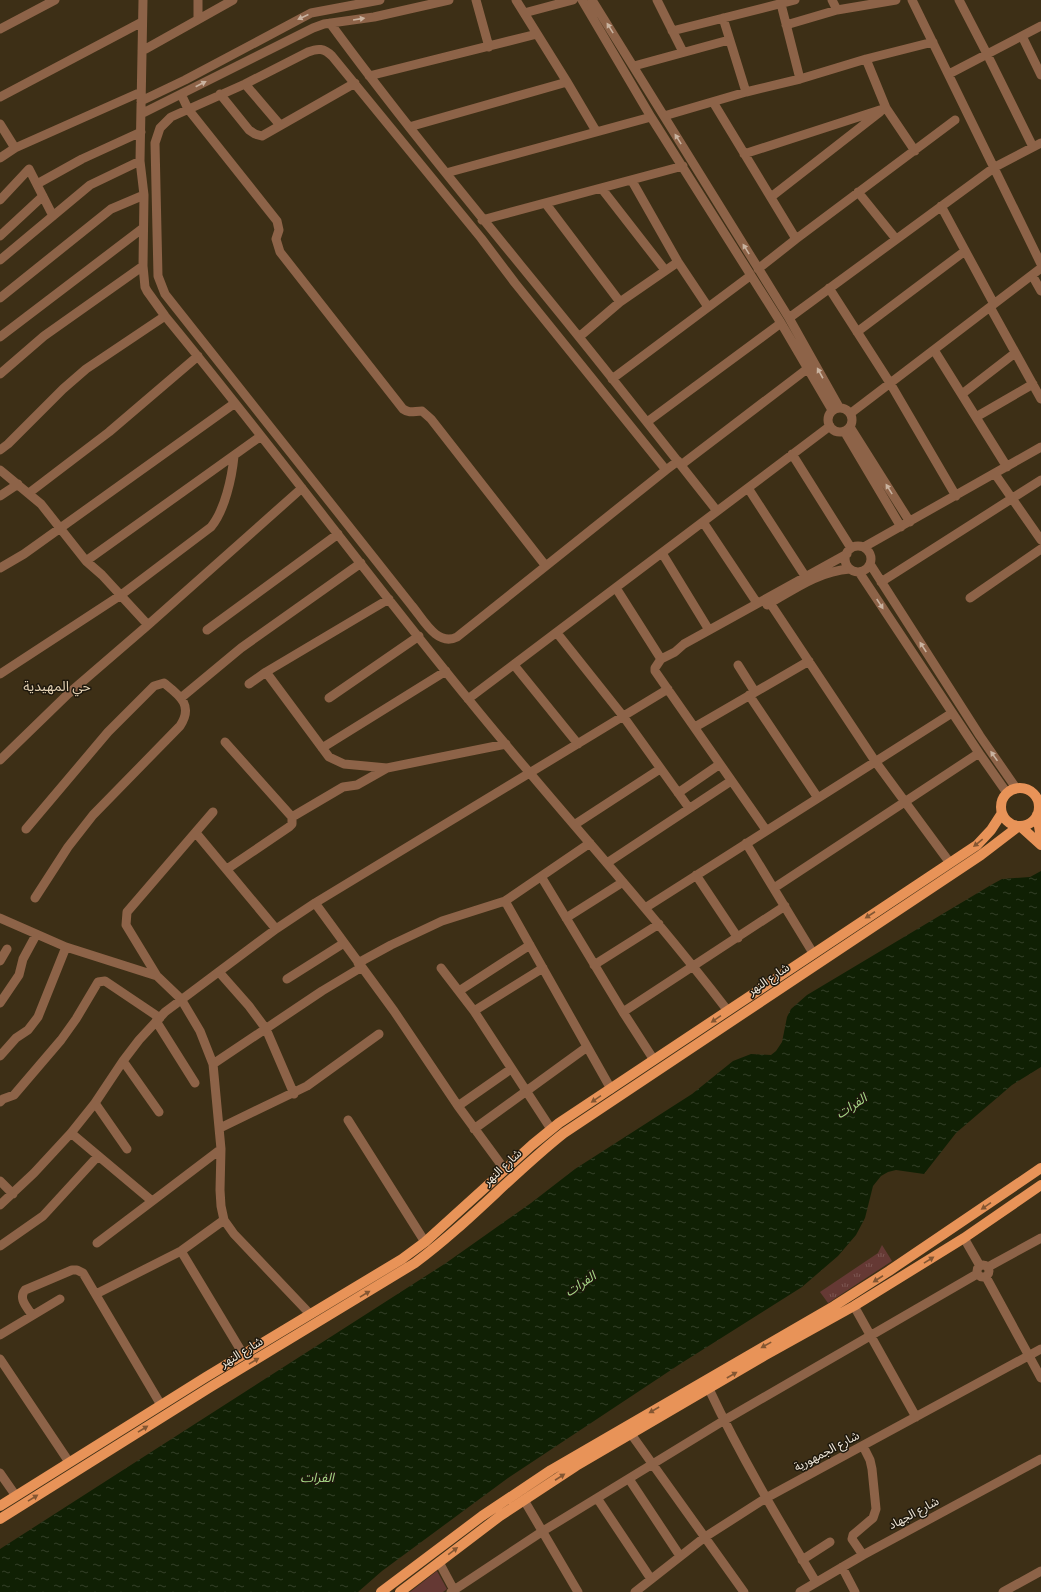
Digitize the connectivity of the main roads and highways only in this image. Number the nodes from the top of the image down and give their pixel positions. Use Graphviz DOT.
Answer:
graph roads {
  1 [pos="1030,791"];
  2 [pos="1041,793"];
  3 [pos="1002,813"];
  4 [pos="1038,813"];
  5 [pos="1019,826"];
  6 [pos="1041,838"];
  7 [pos="1041,845"];
  8 [pos="854,926"];
  9 [pos="860,936"];
  10 [pos="585,1112"];
  11 [pos="1041,1168"];
  12 [pos="1041,1185"];
  13 [pos="1004,1194"];
  14 [pos="1011,1206"];
  15 [pos="206,1377"];
  16 [pos="212,1386"];
  17 [pos="670,1406"];
  18 [pos="0,1506"];
  19 [pos="0,1519"];
  20 [pos="381,1592"];
  21 [pos="400,1592"];
  1 -- 2 [label="main road"];
  1 -- 3 [label="main road"];
  1 -- 4 [label="main road"];
  3 -- 5 [label="main road"];
  3 -- 8 [label="main road, شارع النهر, one-way"];
  4 -- 5 [label="main road"];
  4 -- 6 [label="main road"];
  5 -- 7 [label="main road"];
  5 -- 9 [label="main road, شارع النهر"];
  8 -- 9 [label="main road"];
  8 -- 10 [label="main road, شارع النهر, one-way"];
  9 -- 10 [label="main road, شارع النهر"];
  10 -- 15 [label="main road, شارع النهر"];
  16 -- 10 [label="main road, شارع النهر, one-way"];
  11 -- 13 [label="main road"];
  12 -- 14 [label="main road"];
  13 -- 14 [label="main road"];
  13 -- 17 [label="main road, one-way"];
  17 -- 14 [label="main road, one-way"];
  15 -- 16 [label="main road"];
  15 -- 18 [label="main road, شارع النهر"];
  19 -- 16 [label="main road, شارع النهر, one-way"];
  17 -- 20 [label="main road, one-way"];
  21 -- 17 [label="main road, one-way"];
}
